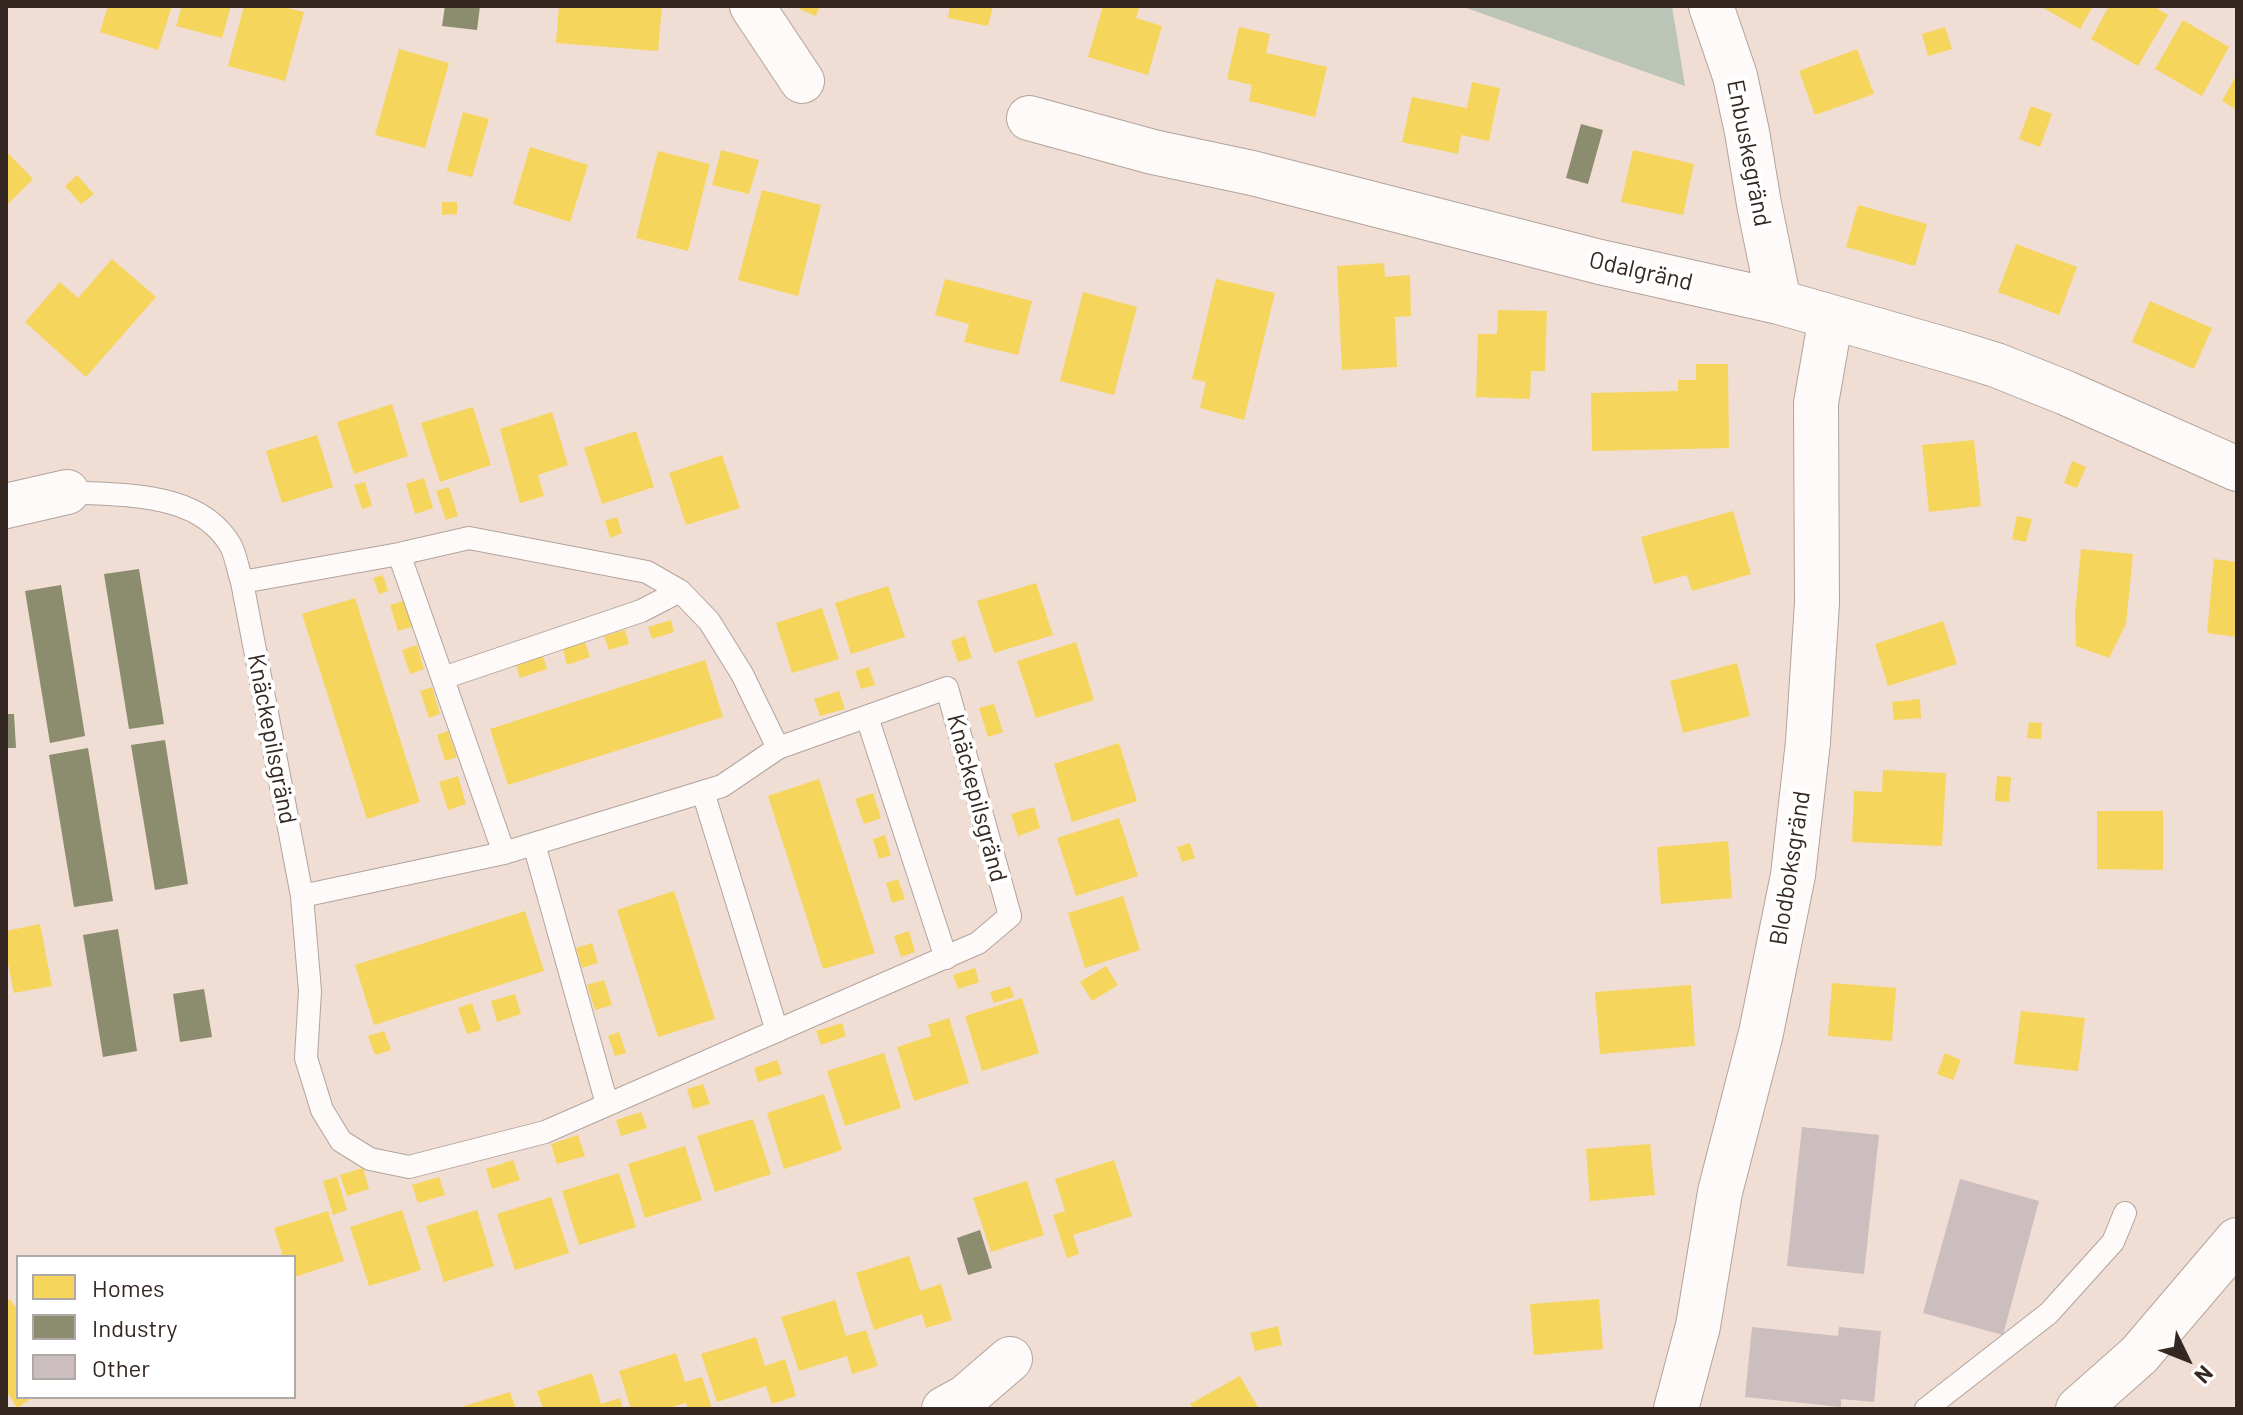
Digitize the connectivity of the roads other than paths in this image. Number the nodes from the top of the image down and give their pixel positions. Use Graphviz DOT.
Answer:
graph roads {
  1 [pos="752,6"];
  2 [pos="1711,6"];
  3 [pos="802,81"];
  4 [pos="1029,118"];
  5 [pos="1779,302"];
  6 [pos="1831,317"];
  7 [pos="2237,469"];
  8 [pos="67,492"];
  9 [pos="6,506"];
  10 [pos="399,554"];
  11 [pos="242,582"];
  12 [pos="680,591"];
  13 [pos="443,678"];
  14 [pos="867,717"];
  15 [pos="778,748"];
  16 [pos="703,792"];
  17 [pos="534,844"];
  18 [pos="504,853"];
  19 [pos="302,896"];
  20 [pos="946,958"];
  21 [pos="777,1031"];
  22 [pos="607,1104"];
  23 [pos="2125,1213"];
  24 [pos="2237,1240"];
  25 [pos="1010,1359"];
  26 [pos="944,1409"];
  27 [pos="1676,1409"];
  28 [pos="1926,1409"];
  29 [pos="2078,1409"];
  1 -- 3 [label="street"];
  2 -- 5 [label="street, Enbuskegränd"];
  4 -- 5 [label="street, Odalgränd"];
  5 -- 6 [label="street, Odalgränd"];
  6 -- 7 [label="street, Odalgränd"];
  6 -- 27 [label="street, Blodboksgränd"];
  8 -- 9 [label="street, Knäckepilsgränd"];
  8 -- 11 [label="lane, Knäckepilsgränd"];
  10 -- 11 [label="lane"];
  10 -- 12 [label="lane"];
  10 -- 13 [label="lane"];
  11 -- 19 [label="lane, Knäckepilsgränd"];
  12 -- 13 [label="lane"];
  12 -- 15 [label="lane"];
  13 -- 18 [label="lane"];
  14 -- 15 [label="lane, Knäckepilsgränd"];
  14 -- 20 [label="lane"];
  14 -- 20 [label="lane, Knäckepilsgränd"];
  15 -- 16 [label="lane, Knäckepilsgränd"];
  16 -- 17 [label="lane, Knäckepilsgränd"];
  16 -- 21 [label="lane"];
  17 -- 18 [label="lane, Knäckepilsgränd"];
  17 -- 22 [label="lane"];
  18 -- 19 [label="lane, Knäckepilsgränd"];
  19 -- 22 [label="lane, Knäckepilsgränd"];
  20 -- 21 [label="lane, Knäckepilsgränd"];
  21 -- 22 [label="lane, Knäckepilsgränd"];
  23 -- 28 [label="lane"];
  24 -- 29 [label="street"];
  25 -- 26 [label="street"];
}
